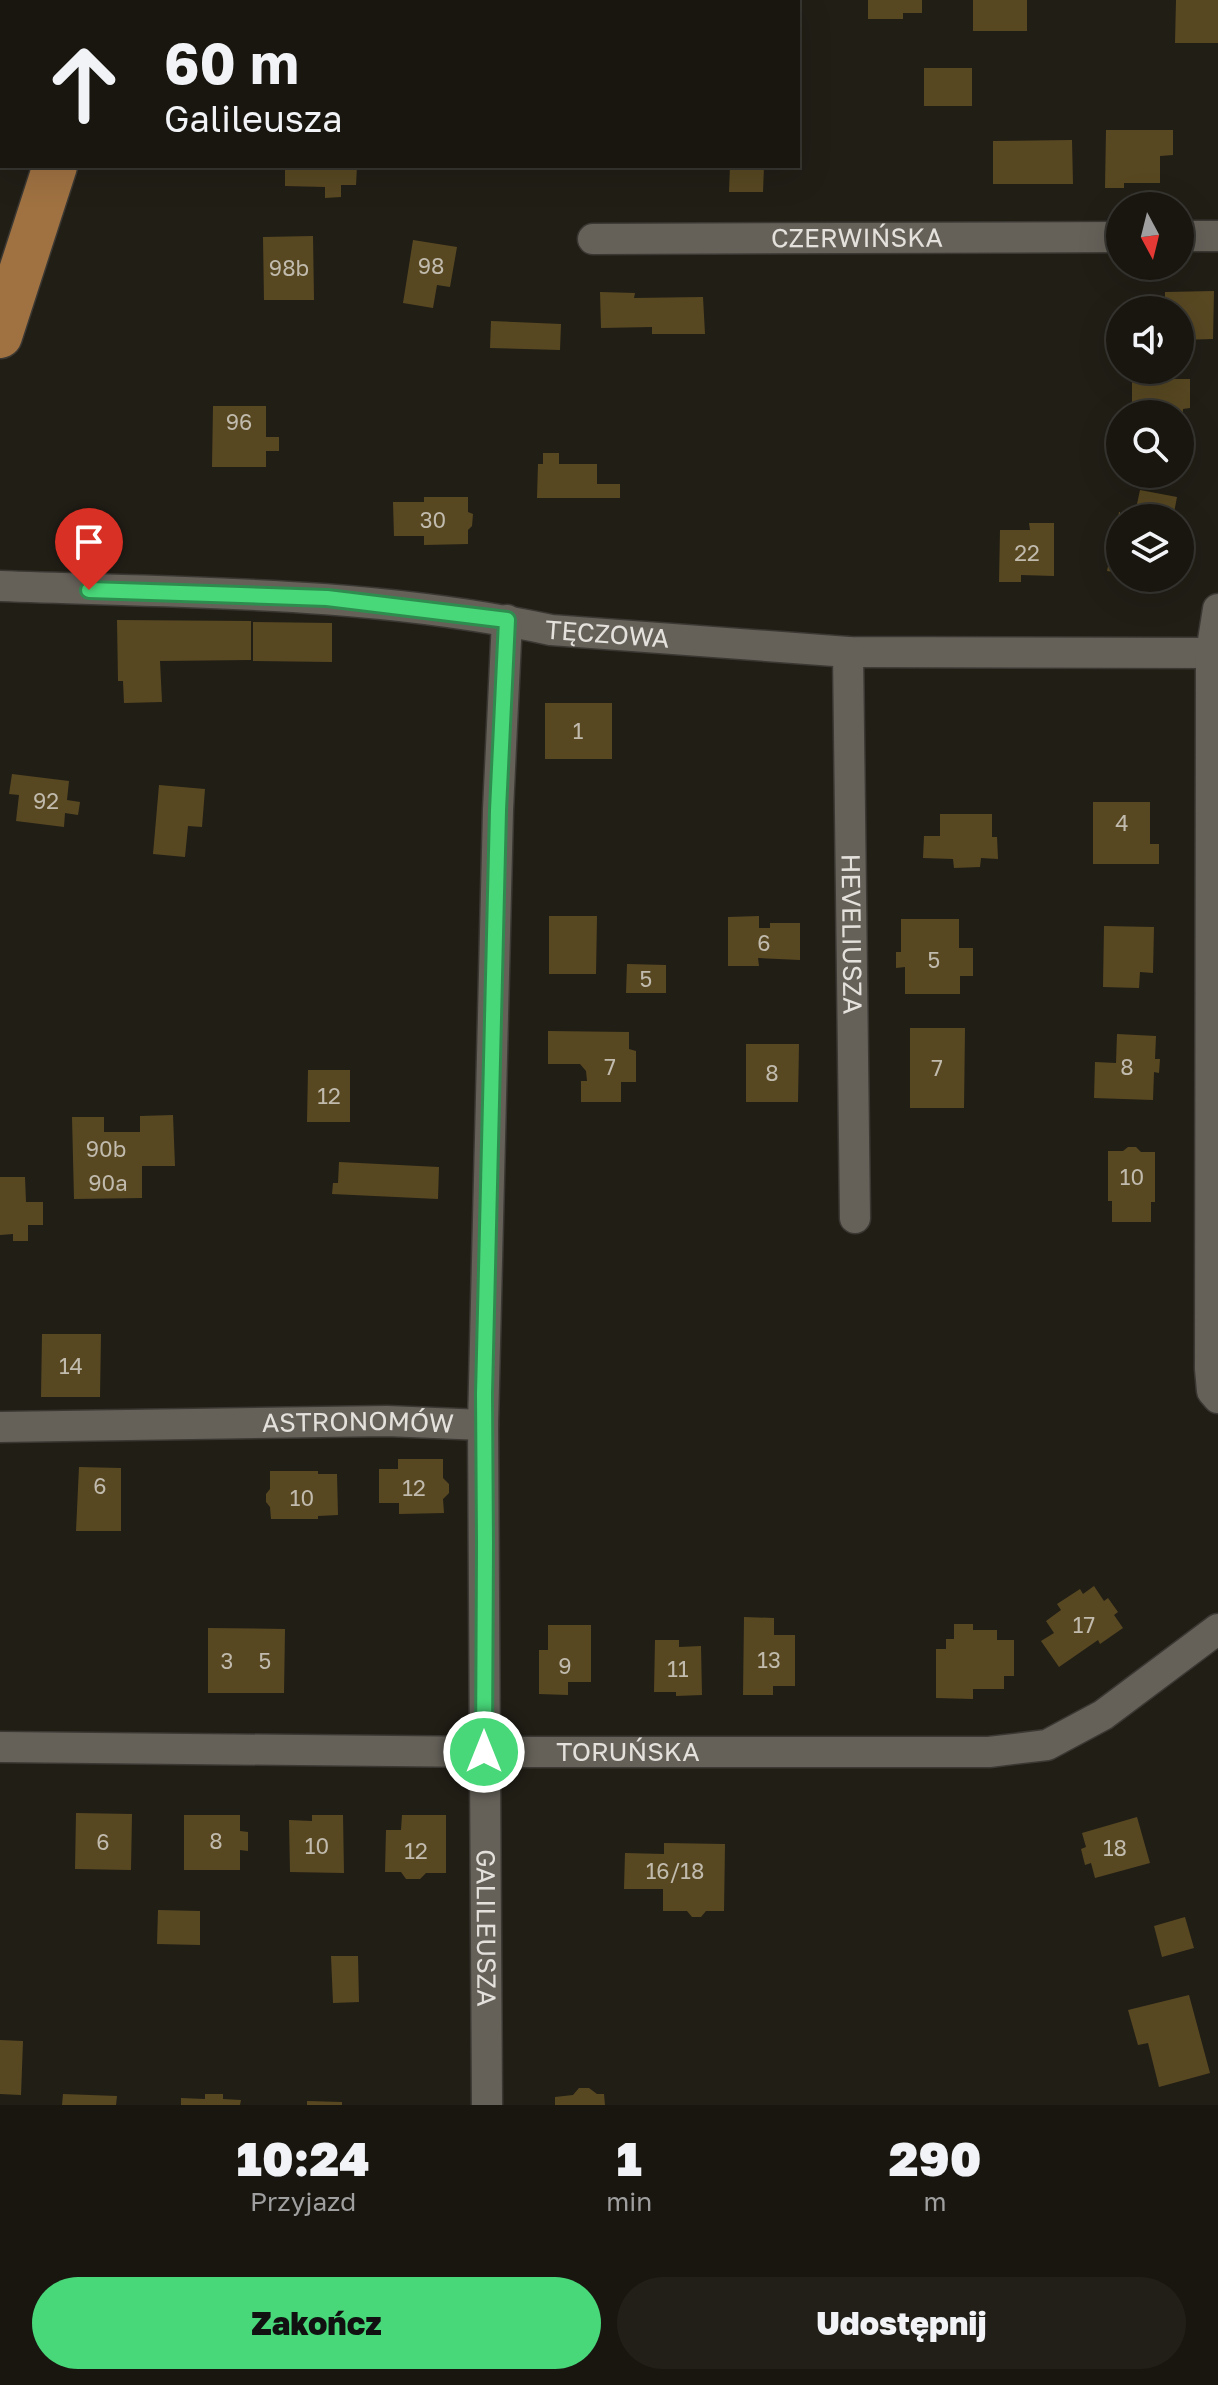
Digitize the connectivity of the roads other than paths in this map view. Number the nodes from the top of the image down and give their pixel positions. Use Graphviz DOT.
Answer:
graph roads {
  1 [pos="54,168"];
  2 [pos="1194,236"];
  3 [pos="1218,236"];
  4 [pos="1106,237"];
  5 [pos="593,239"];
  6 [pos="0,336"];
  7 [pos="0,586"];
  8 [pos="1218,609"];
  9 [pos="507,620"];
  10 [pos="848,652"];
  11 [pos="1215,653"];
  12 [pos="1214,1148"];
  13 [pos="855,1218"];
  14 [pos="1218,1398"];
  15 [pos="483,1425"];
  16 [pos="0,1427"];
  17 [pos="1218,1629"];
  18 [pos="0,1747"];
  19 [pos="484,1752"];
  20 [pos="487,2105"];
  1 -- 6 [label="main road"];
  2 -- 3 [label="street"];
  4 -- 5 [label="street, CZERWIŃSKA"];
  7 -- 9 [label="street, TĘCZOWA"];
  8 -- 11 [label="street"];
  9 -- 10 [label="street, TĘCZOWA"];
  9 -- 15 [label="street"];
  10 -- 11 [label="street, TĘCZOWA"];
  10 -- 13 [label="street, HEVELIUSZA"];
  11 -- 12 [label="street"];
  12 -- 14 [label="street"];
  15 -- 16 [label="street, ASTRONOMÓW"];
  15 -- 19 [label="street, ASTRONOMÓW"];
  17 -- 19 [label="street, TORUŃSKA"];
  18 -- 19 [label="street, TORUŃSKA"];
  19 -- 20 [label="street, GALILEUSZA"];
}
